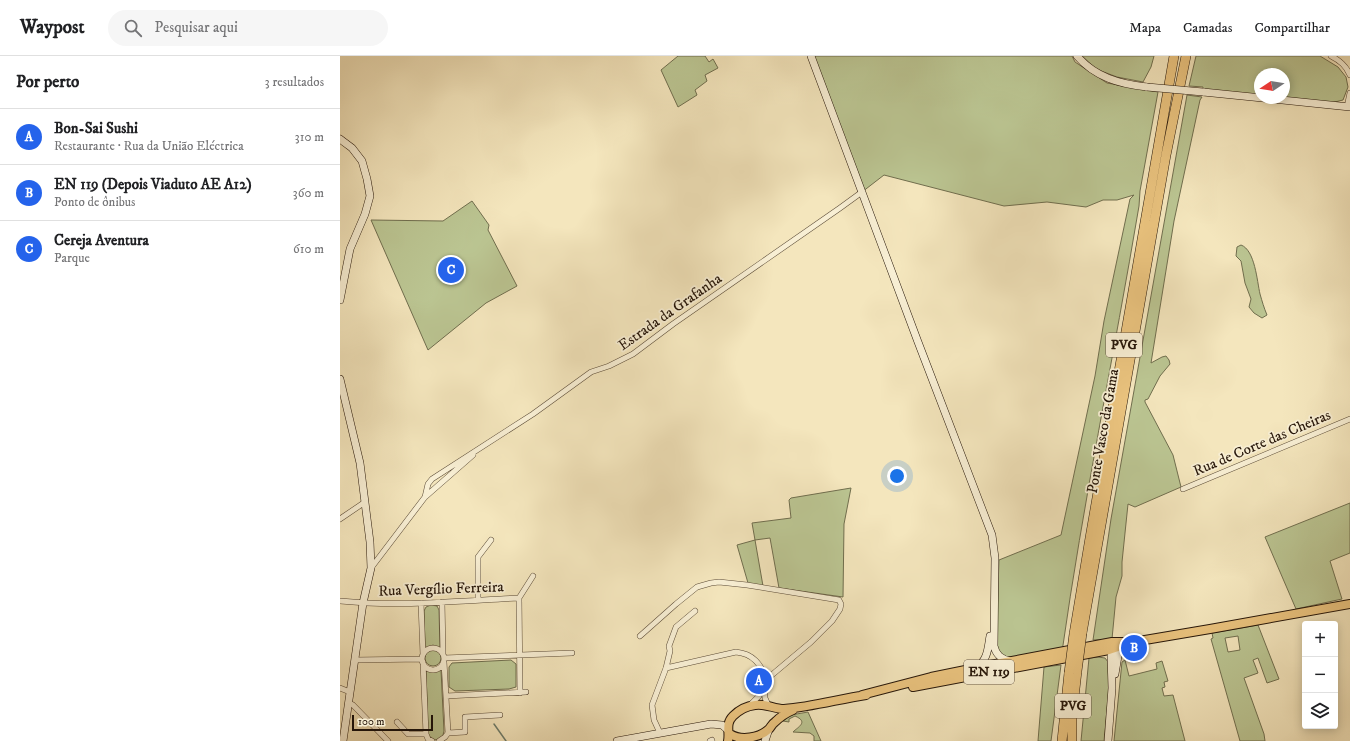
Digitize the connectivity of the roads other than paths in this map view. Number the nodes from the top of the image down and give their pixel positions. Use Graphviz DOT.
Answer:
graph roads {
  1 [pos="811,56"];
  2 [pos="1077,56"];
  3 [pos="1174,56"];
  4 [pos="1186,56"];
  5 [pos="1331,56"];
  6 [pos="1350,75"];
  7 [pos="1350,93"];
  8 [pos="1348,107"];
  9 [pos="340,139"];
  10 [pos="862,192"];
  11 [pos="340,300"];
  12 [pos="340,379"];
  13 [pos="1350,419"];
  14 [pos="488,443"];
  15 [pos="1183,489"];
  16 [pos="425,497"];
  17 [pos="365,502"];
  18 [pos="340,519"];
  19 [pos="491,540"];
  20 [pos="371,568"];
  21 [pos="533,576"];
  22 [pos="518,598"];
  23 [pos="478,600"];
  24 [pos="340,601"];
  25 [pos="442,602"];
  26 [pos="363,603"];
  27 [pos="421,603"];
  28 [pos="993,604"];
  29 [pos="1350,604"];
  30 [pos="696,611"];
  31 [pos="1078,633"];
  32 [pos="640,636"];
  33 [pos="1114,645"];
  34 [pos="994,646"];
  35 [pos="987,651"];
  36 [pos="572,652"];
  37 [pos="1090,653"];
  38 [pos="519,655"];
  39 [pos="444,658"];
  40 [pos="423,659"];
  41 [pos="355,660"];
  42 [pos="1012,662"];
  43 [pos="990,665"];
  44 [pos="1112,667"];
  45 [pos="666,668"];
  46 [pos="970,669"];
  47 [pos="1001,670"];
  48 [pos="1073,672"];
  49 [pos="767,679"];
  50 [pos="938,682"];
  51 [pos="764,687"];
  52 [pos="340,688"];
  53 [pos="1112,688"];
  54 [pos="350,692"];
  55 [pos="526,692"];
  56 [pos="520,693"];
  57 [pos="862,695"];
  58 [pos="446,696"];
  59 [pos="349,703"];
  60 [pos="748,706"];
  61 [pos="769,707"];
  62 [pos="798,707"];
  63 [pos="500,715"];
  64 [pos="397,722"];
  65 [pos="771,726"];
  66 [pos="448,732"];
  67 [pos="660,733"];
  68 [pos="426,734"];
  69 [pos="728,735"];
  70 [pos="343,741"];
  71 [pos="388,741"];
  72 [pos="432,741"];
  73 [pos="439,741"];
  74 [pos="617,741"];
  75 [pos="744,741"];
  76 [pos="765,741"];
  77 [pos="1062,741"];
  78 [pos="1072,741"];
  79 [pos="1108,741"];
  1 -- 10 [label="street"];
  2 -- 8 [label="street, bridge"];
  3 -- 31 [label="highway, Ponte Vasco da Gama / PVG"];
  4 -- 31 [label="highway, Ponte Vasco da Gama / PVG"];
  5 -- 6 [label="street"];
  7 -- 8 [label="street"];
  9 -- 11 [label="street"];
  10 -- 14 [label="street, Estrada da Grafanha"];
  10 -- 28 [label="street"];
  12 -- 17 [label="street"];
  13 -- 15 [label="street, Rua de Corte das Cheiras"];
  14 -- 16 [label="street, Estrada da Grafanha"];
  14 -- 16 [label="street, Estrada da Grafanha"];
  16 -- 20 [label="street, Estrada da Grafanha"];
  17 -- 18 [label="street"];
  17 -- 20 [label="street"];
  19 -- 23 [label="street"];
  20 -- 26 [label="street"];
  21 -- 22 [label="street"];
  22 -- 23 [label="street, Rua Vergílio Ferreira"];
  22 -- 38 [label="street"];
  23 -- 25 [label="street, Rua Vergílio Ferreira"];
  24 -- 26 [label="street, Rua Vergílio Ferreira"];
  25 -- 27 [label="street, Rua Vergílio Ferreira"];
  25 -- 39 [label="street"];
  26 -- 27 [label="street, Rua Vergílio Ferreira"];
  26 -- 41 [label="street"];
  27 -- 40 [label="street"];
  28 -- 34 [label="street"];
  28 -- 35 [label="street"];
  29 -- 33 [label="main road, EN 119"];
  30 -- 45 [label="street"];
  31 -- 48 [label="highway, Ponte Vasco da Gama / PVG, bridge"];
  32 -- 49 [label="street"];
  33 -- 37 [label="main road, EN 119"];
  33 -- 42 [label="main road, EN 119"];
  33 -- 44 [label="street"];
  33 -- 53 [label="street"];
  34 -- 42 [label="street"];
  34 -- 43 [label="street"];
  35 -- 43 [label="street"];
  35 -- 46 [label="street"];
  36 -- 38 [label="street"];
  37 -- 44 [label="street"];
  37 -- 47 [label="main road, EN 119"];
  38 -- 39 [label="street"];
  38 -- 56 [label="street"];
  39 -- 40 [label="street"];
  39 -- 40 [label="street"];
  39 -- 58 [label="street"];
  40 -- 41 [label="street"];
  40 -- 68 [label="street"];
  41 -- 54 [label="street"];
  42 -- 43 [label="main road, EN 119"];
  43 -- 46 [label="main road, EN 119"];
  43 -- 47 [label="street"];
  43 -- 50 [label="street"];
  44 -- 53 [label="street"];
  45 -- 49 [label="street"];
  45 -- 67 [label="street"];
  46 -- 57 [label="main road, EN 119"];
  47 -- 50 [label="main road, EN 119"];
  48 -- 77 [label="highway, Ponte Vasco da Gama / PVG"];
  48 -- 78 [label="highway, Ponte Vasco da Gama / PVG"];
  49 -- 51 [label="street"];
  50 -- 57 [label="main road, EN 119"];
  51 -- 60 [label="street"];
  51 -- 61 [label="street"];
  52 -- 54 [label="street"];
  53 -- 79 [label="street"];
  54 -- 59 [label="street"];
  55 -- 56 [label="street"];
  56 -- 58 [label="street"];
  57 -- 62 [label="main road, EN 119"];
  58 -- 66 [label="street"];
  59 -- 70 [label="street"];
  59 -- 71 [label="street"];
  60 -- 61 [label="main road"];
  60 -- 69 [label="main road"];
  61 -- 62 [label="main road, EN 119"];
  61 -- 65 [label="main road"];
  62 -- 65 [label="main road, EN 119"];
  63 -- 66 [label="street"];
  64 -- 68 [label="street"];
  65 -- 75 [label="main road"];
  65 -- 76 [label="street"];
  66 -- 73 [label="street"];
  67 -- 69 [label="street"];
  67 -- 74 [label="street"];
  68 -- 72 [label="street"];
  69 -- 75 [label="main road"];
}
